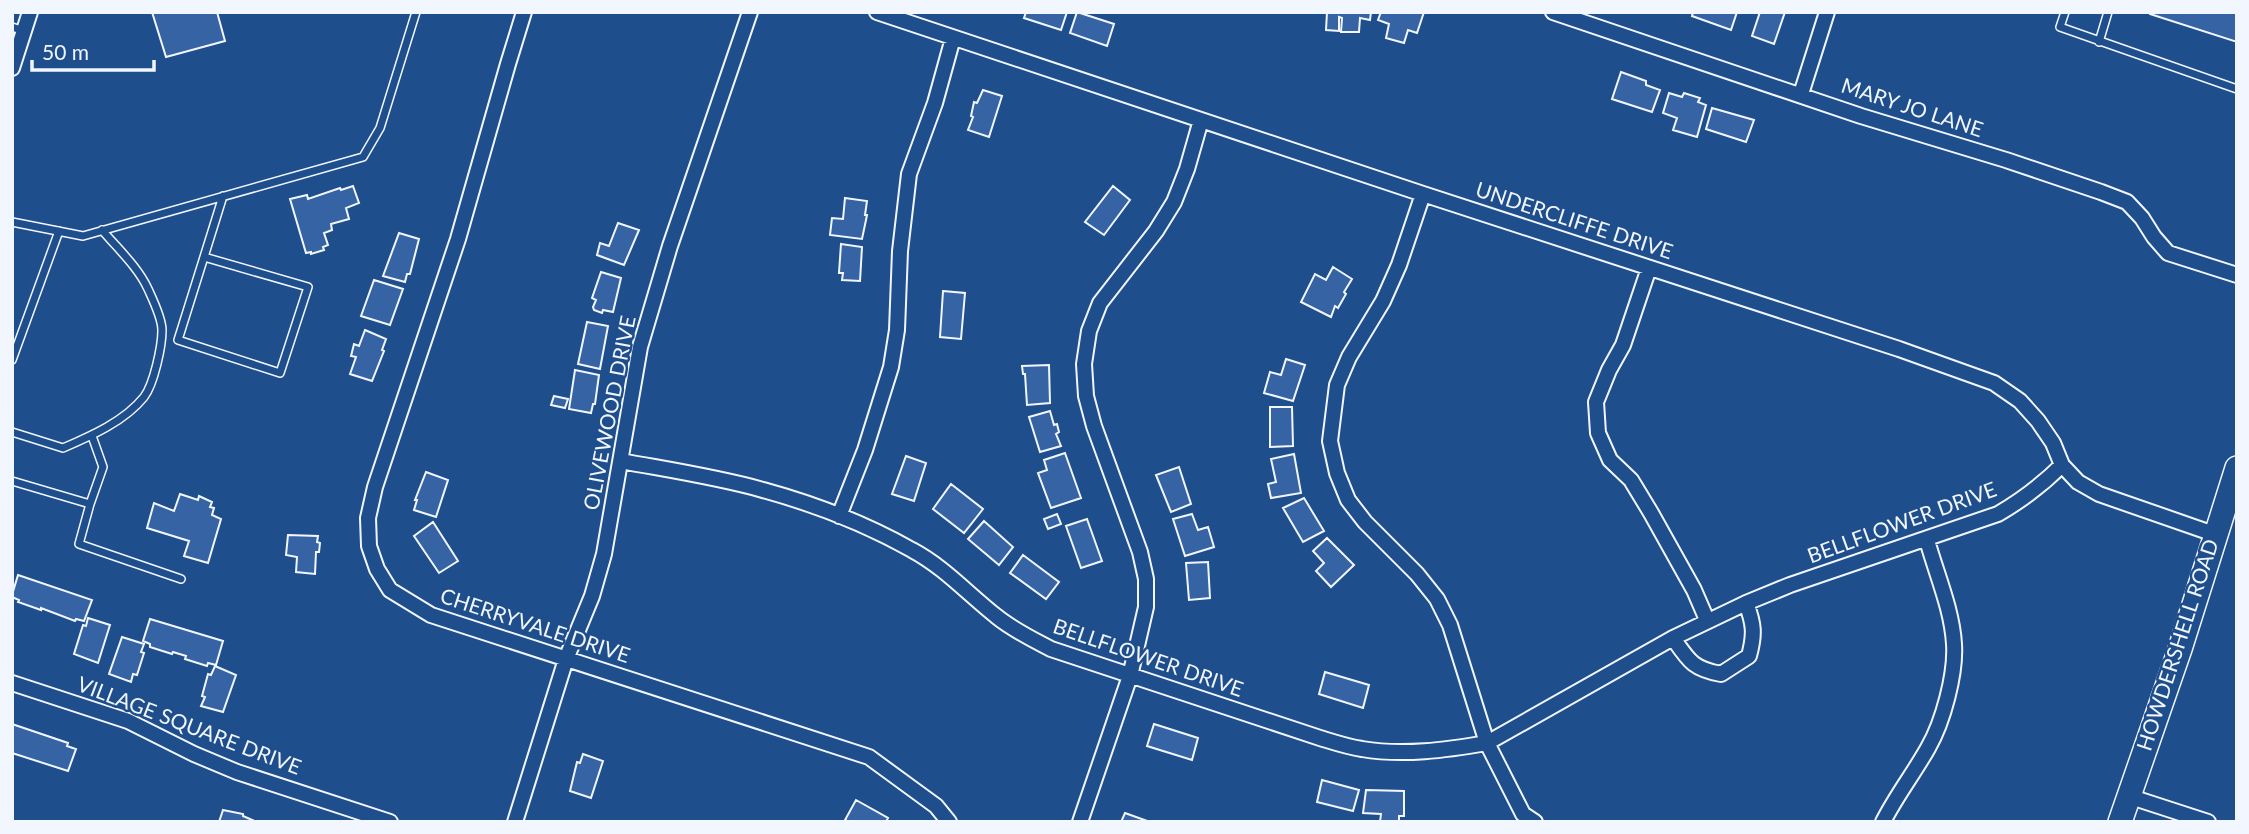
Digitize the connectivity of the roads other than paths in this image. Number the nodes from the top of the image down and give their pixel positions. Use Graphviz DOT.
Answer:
graph roads {
  1 [pos="30,12"];
  2 [pos="416,12"];
  3 [pos="524,12"];
  4 [pos="750,12"];
  5 [pos="877,12"];
  6 [pos="1553,12"];
  7 [pos="1827,12"];
  8 [pos="2065,12"];
  9 [pos="2108,12"];
  10 [pos="18,29"];
  11 [pos="953,38"];
  12 [pos="2099,41"];
  13 [pos="12,68"];
  14 [pos="2237,89"];
  15 [pos="1801,94"];
  16 [pos="1201,120"];
  17 [pos="1423,194"];
  18 [pos="223,196"];
  19 [pos="13,223"];
  20 [pos="102,230"];
  21 [pos="59,231"];
  22 [pos="204,257"];
  23 [pos="1649,268"];
  24 [pos="2237,275"];
  25 [pos="12,360"];
  26 [pos="12,432"];
  27 [pos="92,436"];
  28 [pos="621,461"];
  29 [pos="2062,465"];
  30 [pos="2237,467"];
  31 [pos="12,481"];
  32 [pos="90,505"];
  33 [pos="839,516"];
  34 [pos="2214,534"];
  35 [pos="1927,540"];
  36 [pos="181,579"];
  37 [pos="1746,603"];
  38 [pos="1707,620"];
  39 [pos="1673,638"];
  40 [pos="566,659"];
  41 [pos="1130,676"];
  42 [pos="12,683"];
  43 [pos="1487,743"];
  44 [pos="2128,796"];
  45 [pos="390,822"];
  46 [pos="515,822"];
  47 [pos="950,822"];
  48 [pos="1080,822"];
  49 [pos="1535,822"];
  50 [pos="1883,822"];
  51 [pos="2120,822"];
  52 [pos="2208,822"];
  1 -- 10 [label="street"];
  2 -- 18 [label="lane"];
  3 -- 40 [label="street, CHERRYVALE DRIVE"];
  4 -- 28 [label="street, OLIVEWOOD DRIVE"];
  5 -- 11 [label="street, UNDERCLIFFE DRIVE"];
  6 -- 15 [label="street, MARY JO LANE"];
  7 -- 15 [label="street"];
  8 -- 12 [label="lane"];
  9 -- 12 [label="lane"];
  10 -- 13 [label="street"];
  11 -- 16 [label="street, UNDERCLIFFE DRIVE"];
  11 -- 33 [label="street"];
  12 -- 14 [label="lane"];
  15 -- 24 [label="street, MARY JO LANE"];
  16 -- 17 [label="street, UNDERCLIFFE DRIVE"];
  16 -- 41 [label="street"];
  17 -- 23 [label="street, UNDERCLIFFE DRIVE"];
  17 -- 43 [label="street"];
  18 -- 20 [label="lane"];
  18 -- 22 [label="lane"];
  19 -- 21 [label="lane"];
  20 -- 21 [label="lane"];
  20 -- 27 [label="lane"];
  21 -- 25 [label="lane"];
  22 -- 22 [label="lane"];
  23 -- 29 [label="street, UNDERCLIFFE DRIVE"];
  23 -- 38 [label="street"];
  26 -- 27 [label="lane"];
  27 -- 32 [label="lane"];
  28 -- 33 [label="street, BELLFLOWER DRIVE"];
  28 -- 40 [label="street, OLIVEWOOD DRIVE"];
  29 -- 34 [label="street, UNDERCLIFFE DRIVE"];
  29 -- 35 [label="street, BELLFLOWER DRIVE"];
  30 -- 34 [label="main road, HOWDERSHELL ROAD"];
  31 -- 32 [label="lane"];
  32 -- 36 [label="lane"];
  33 -- 41 [label="street, BELLFLOWER DRIVE"];
  34 -- 44 [label="main road, HOWDERSHELL ROAD"];
  35 -- 37 [label="street, BELLFLOWER DRIVE"];
  35 -- 50 [label="street"];
  37 -- 38 [label="street, BELLFLOWER DRIVE"];
  37 -- 39 [label="street"];
  38 -- 39 [label="street, BELLFLOWER DRIVE"];
  39 -- 43 [label="street, BELLFLOWER DRIVE"];
  40 -- 46 [label="street, OLIVEWOOD DRIVE"];
  40 -- 47 [label="street, CHERRYVALE DRIVE"];
  41 -- 43 [label="street, BELLFLOWER DRIVE"];
  41 -- 48 [label="street"];
  42 -- 45 [label="street, VILLAGE SQUARE DRIVE"];
  43 -- 49 [label="street"];
  44 -- 51 [label="main road, HOWDERSHELL ROAD"];
  44 -- 52 [label="street"];
}
